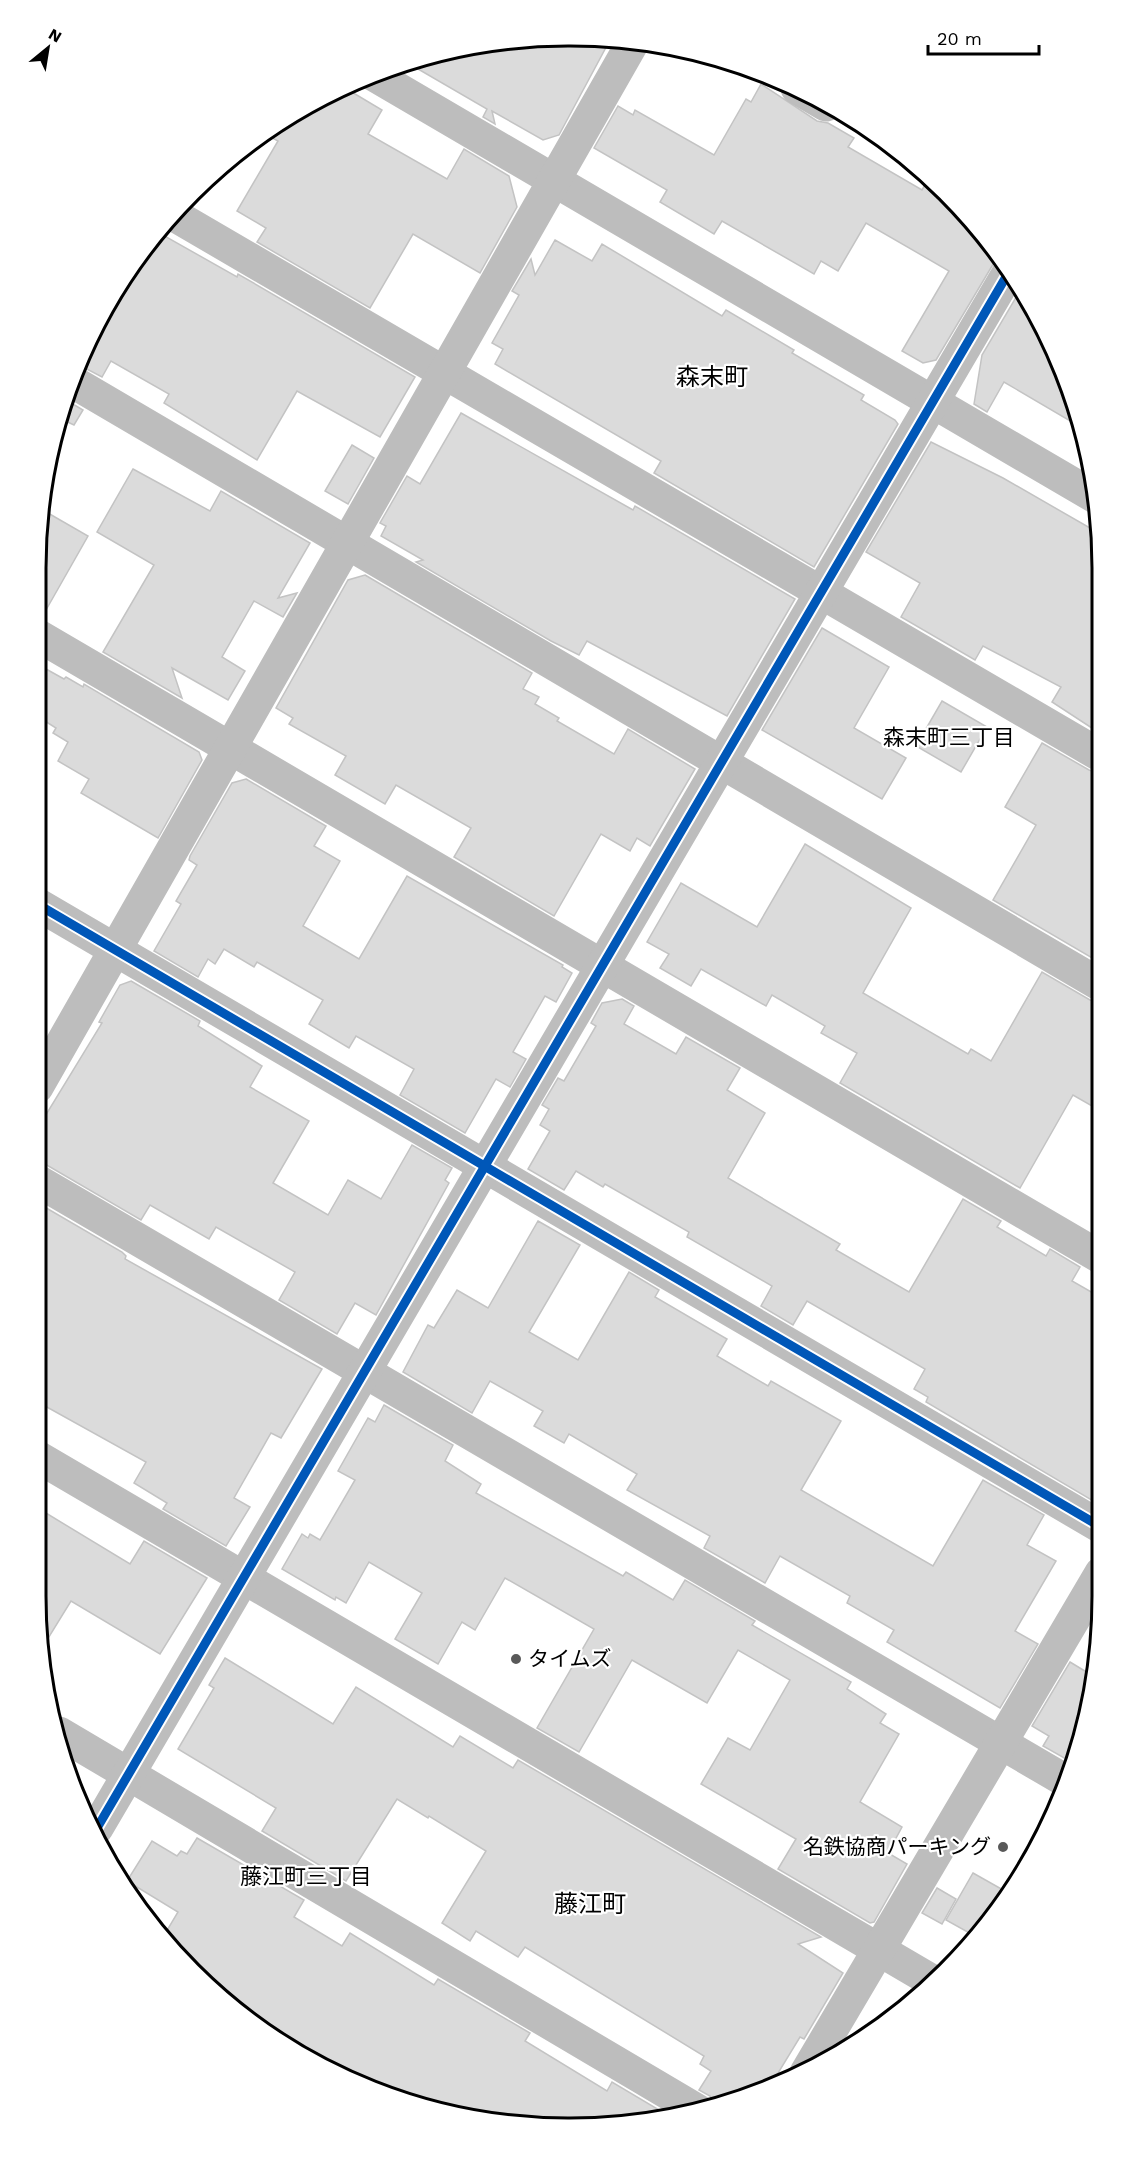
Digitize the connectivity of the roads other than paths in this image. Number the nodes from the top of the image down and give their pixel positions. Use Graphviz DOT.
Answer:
graph roads {
  1 [pos="628,50"];
  2 [pos="384,81"];
  3 [pos="554,180"];
  4 [pos="181,219"];
  5 [pos="1004,280"];
  6 [pos="443,374"];
  7 [pos="80,386"];
  8 [pos="933,401"];
  9 [pos="1085,491"];
  10 [pos="346,544"];
  11 [pos="822,591"];
  12 [pos="46,640"];
  13 [pos="230,748"];
  14 [pos="1092,750"];
  15 [pos="721,762"];
  16 [pos="46,909"];
  17 [pos="115,950"];
  18 [pos="601,966"];
  19 [pos="1092,980"];
  20 [pos="46,1071"];
  21 [pos="484,1165"];
  22 [pos="46,1186"];
  23 [pos="1092,1252"];
  24 [pos="363,1372"];
  25 [pos="46,1462"];
  26 [pos="1092,1522"];
  27 [pos="243,1577"];
  28 [pos="1092,1588"];
  29 [pos="66,1737"];
  30 [pos="1000,1743"];
  31 [pos="128,1774"];
  32 [pos="1059,1777"];
  33 [pos="99,1825"];
  34 [pos="879,1949"];
  35 [pos="926,1977"];
  36 [pos="816,2056"];
  37 [pos="687,2105"];
  1 -- 3 [label="street"];
  2 -- 3 [label="street"];
  3 -- 6 [label="street"];
  3 -- 8 [label="street"];
  4 -- 6 [label="street"];
  5 -- 8 [label="street"];
  6 -- 10 [label="street"];
  6 -- 11 [label="street"];
  7 -- 10 [label="street"];
  8 -- 9 [label="street"];
  8 -- 11 [label="street"];
  10 -- 13 [label="street"];
  10 -- 15 [label="street"];
  11 -- 14 [label="street"];
  11 -- 15 [label="street"];
  12 -- 13 [label="street"];
  13 -- 17 [label="street"];
  13 -- 18 [label="street"];
  15 -- 18 [label="street"];
  15 -- 19 [label="street"];
  16 -- 17 [label="street"];
  17 -- 20 [label="street"];
  17 -- 21 [label="street"];
  18 -- 21 [label="street"];
  18 -- 23 [label="street"];
  21 -- 24 [label="street"];
  21 -- 26 [label="street"];
  22 -- 24 [label="street"];
  24 -- 27 [label="street"];
  24 -- 30 [label="street"];
  25 -- 27 [label="street"];
  27 -- 31 [label="street"];
  27 -- 34 [label="street"];
  28 -- 30 [label="street"];
  29 -- 31 [label="street"];
  30 -- 32 [label="street"];
  30 -- 34 [label="street"];
  31 -- 33 [label="street"];
  31 -- 37 [label="street"];
  34 -- 35 [label="street"];
  34 -- 36 [label="street"];
}
